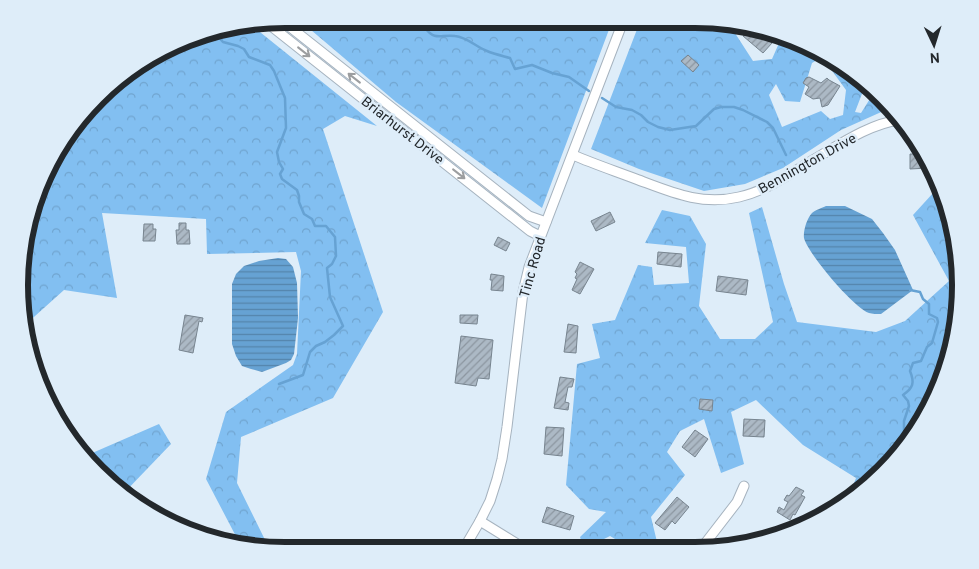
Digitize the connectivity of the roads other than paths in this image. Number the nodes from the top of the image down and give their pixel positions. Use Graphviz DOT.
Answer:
graph roads {
  1 [pos="289,27"];
  2 [pos="621,27"];
  3 [pos="273,28"];
  4 [pos="893,121"];
  5 [pos="573,155"];
  6 [pos="546,222"];
  7 [pos="540,236"];
  8 [pos="744,486"];
  9 [pos="480,521"];
  10 [pos="707,541"];
  11 [pos="468,542"];
  12 [pos="515,542"];
  6 -- 1 [label="street, Briarhurst Drive, one-way"];
  2 -- 5 [label="street, Tinc Road"];
  3 -- 7 [label="street, Briarhurst Drive, one-way"];
  4 -- 5 [label="street, Bennington Drive"];
  5 -- 6 [label="street, Tinc Road"];
  6 -- 7 [label="street, Tinc Road"];
  7 -- 9 [label="street, Tinc Road"];
  8 -- 10 [label="street"];
  9 -- 11 [label="street, Tinc Road"];
  9 -- 12 [label="street"];
}
